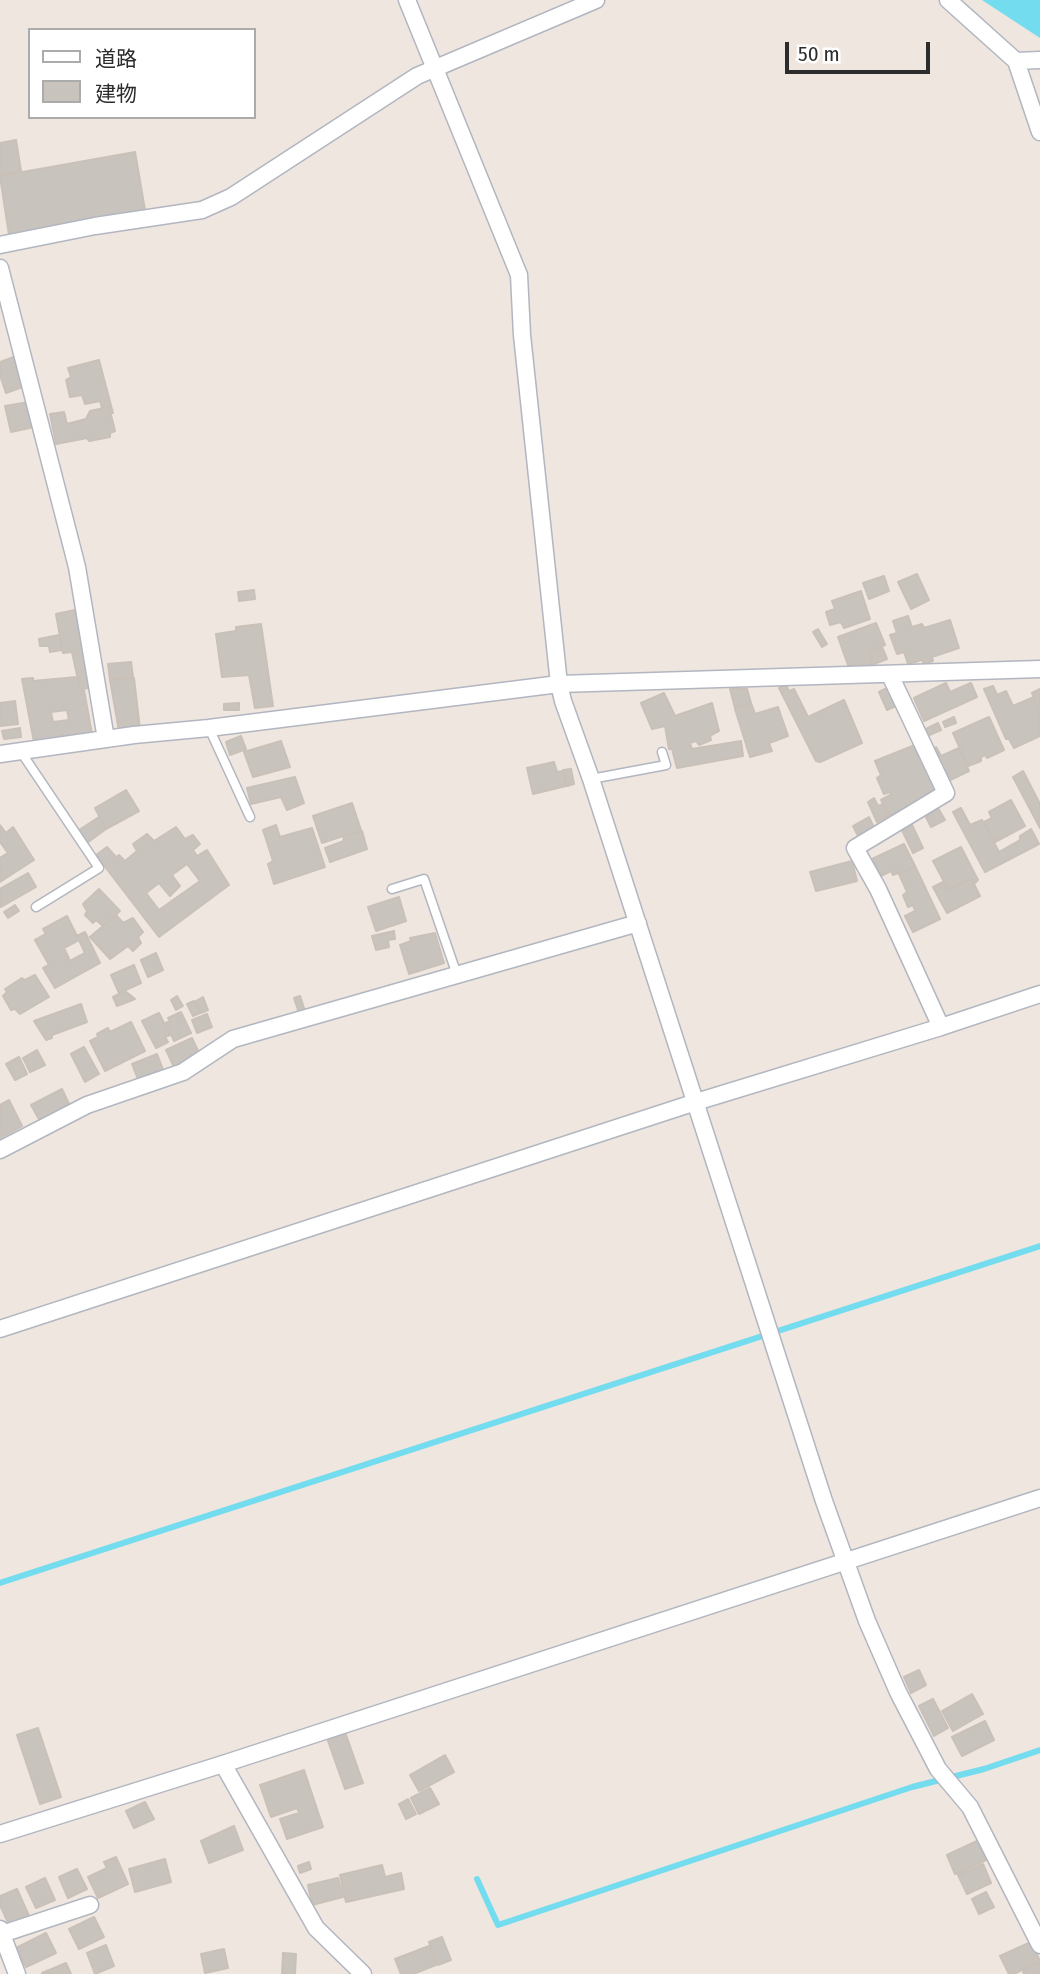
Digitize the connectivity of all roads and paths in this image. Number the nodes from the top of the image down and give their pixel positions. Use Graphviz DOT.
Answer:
graph roads {
  1 [pos="408,0"];
  2 [pos="596,0"];
  3 [pos="948,0"];
  4 [pos="1040,60"];
  5 [pos="1016,61"];
  6 [pos="435,67"];
  7 [pos="1040,132"];
  8 [pos="0,245"];
  9 [pos="0,268"];
  10 [pos="1040,669"];
  11 [pos="890,675"];
  12 [pos="559,684"];
  13 [pos="209,728"];
  14 [pos="106,738"];
  15 [pos="21,752"];
  16 [pos="662,752"];
  17 [pos="0,754"];
  18 [pos="591,779"];
  19 [pos="250,817"];
  20 [pos="391,888"];
  21 [pos="36,906"];
  22 [pos="638,923"];
  23 [pos="457,975"];
  24 [pos="1040,994"];
  25 [pos="941,1027"];
  26 [pos="696,1102"];
  27 [pos="0,1150"];
  28 [pos="0,1329"];
  29 [pos="1040,1498"];
  30 [pos="845,1561"];
  31 [pos="223,1764"];
  32 [pos="0,1834"];
  33 [pos="90,1905"];
  34 [pos="1,1932"];
  35 [pos="1040,1945"];
  36 [pos="17,1974"];
  37 [pos="363,1974"];
  1 -- 6 [label="street"];
  2 -- 6 [label="street"];
  3 -- 5 [label="street"];
  4 -- 5 [label="street"];
  5 -- 7 [label="street"];
  6 -- 8 [label="street"];
  6 -- 12 [label="street"];
  9 -- 14 [label="street"];
  10 -- 11 [label="street"];
  11 -- 12 [label="street"];
  11 -- 25 [label="street"];
  12 -- 13 [label="street"];
  12 -- 18 [label="street"];
  13 -- 14 [label="street"];
  13 -- 19 [label="lane"];
  14 -- 15 [label="street"];
  15 -- 17 [label="street"];
  15 -- 21 [label="lane"];
  16 -- 18 [label="lane"];
  18 -- 22 [label="street"];
  20 -- 23 [label="lane"];
  22 -- 23 [label="street"];
  22 -- 26 [label="street"];
  23 -- 27 [label="street"];
  24 -- 25 [label="street"];
  25 -- 26 [label="street"];
  26 -- 28 [label="street"];
  26 -- 30 [label="street"];
  29 -- 30 [label="street"];
  30 -- 31 [label="street"];
  30 -- 35 [label="street"];
  31 -- 32 [label="street"];
  31 -- 37 [label="street"];
  33 -- 34 [label="street"];
  34 -- 36 [label="street"];
}
